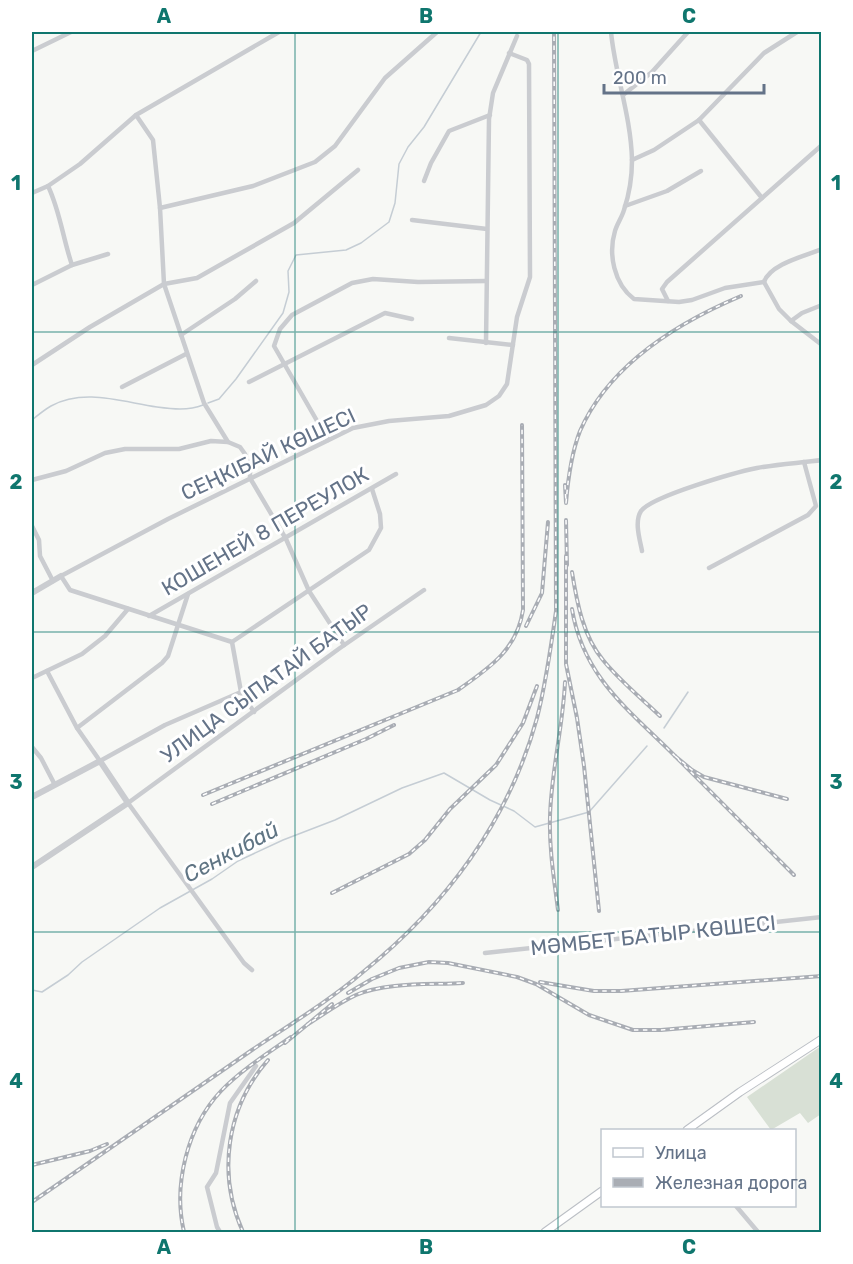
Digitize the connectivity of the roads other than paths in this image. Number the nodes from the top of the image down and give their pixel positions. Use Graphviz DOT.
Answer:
graph roads {
  1 [pos="71,32"];
  2 [pos="279,32"];
  3 [pos="437,32"];
  4 [pos="611,32"];
  5 [pos="688,32"];
  6 [pos="797,32"];
  7 [pos="517,36"];
  8 [pos="32,51"];
  9 [pos="509,54"];
  10 [pos="623,95"];
  11 [pos="136,115"];
  12 [pos="490,115"];
  13 [pos="699,120"];
  14 [pos="822,145"];
  15 [pos="632,160"];
  16 [pos="358,170"];
  17 [pos="701,171"];
  18 [pos="424,181"];
  19 [pos="48,186"];
  20 [pos="32,193"];
  21 [pos="762,198"];
  22 [pos="625,206"];
  23 [pos="160,208"];
  24 [pos="412,220"];
  25 [pos="487,229"];
  26 [pos="822,249"];
  27 [pos="108,254"];
  28 [pos="72,265"];
  29 [pos="256,281"];
  30 [pos="486,281"];
  31 [pos="764,282"];
  32 [pos="164,284"];
  33 [pos="32,285"];
  34 [pos="668,301"];
  35 [pos="822,305"];
  36 [pos="412,320"];
  37 [pos="791,321"];
  38 [pos="181,335"];
  39 [pos="449,338"];
  40 [pos="486,343"];
  41 [pos="513,345"];
  42 [pos="822,345"];
  43 [pos="186,354"];
  44 [pos="285,362"];
  45 [pos="32,365"];
  46 [pos="249,382"];
  47 [pos="122,387"];
  48 [pos="328,440"];
  49 [pos="228,442"];
  50 [pos="822,460"];
  51 [pos="804,462"];
  52 [pos="396,474"];
  53 [pos="250,478"];
  54 [pos="32,480"];
  55 [pos="372,489"];
  56 [pos="32,526"];
  57 [pos="286,539"];
  58 [pos="642,551"];
  59 [pos="709,568"];
  60 [pos="61,576"];
  61 [pos="53,581"];
  62 [pos="424,590"];
  63 [pos="309,591"];
  64 [pos="32,593"];
  65 [pos="189,594"];
  66 [pos="128,609"];
  67 [pos="149,616"];
  68 [pos="177,625"];
  69 [pos="231,642"];
  70 [pos="344,645"];
  71 [pos="47,671"];
  72 [pos="32,678"];
  73 [pos="241,692"];
  74 [pos="254,712"];
  75 [pos="77,728"];
  76 [pos="32,747"];
  77 [pos="100,761"];
  78 [pos="55,785"];
  79 [pos="32,797"];
  80 [pos="128,803"];
  81 [pos="32,867"];
  82 [pos="822,917"];
  83 [pos="485,952"];
  84 [pos="252,970"];
  85 [pos="822,1039"];
  86 [pos="256,1066"];
  87 [pos="690,1129"];
  88 [pos="601,1192"];
  89 [pos="737,1207"];
  90 [pos="220,1233"];
  91 [pos="545,1233"];
  92 [pos="758,1233"];
  1 -- 8 [label="street"];
  2 -- 11 [label="street"];
  3 -- 23 [label="street"];
  4 -- 10 [label="street"];
  5 -- 10 [label="street"];
  6 -- 13 [label="street"];
  7 -- 9 [label="street"];
  9 -- 12 [label="street"];
  9 -- 41 [label="street, СЕҢКІБАЙ КӨШЕСІ"];
  10 -- 15 [label="street"];
  11 -- 19 [label="street"];
  11 -- 23 [label="street"];
  12 -- 18 [label="street"];
  12 -- 25 [label="street"];
  13 -- 15 [label="street"];
  13 -- 21 [label="street"];
  14 -- 21 [label="street"];
  15 -- 22 [label="street"];
  16 -- 32 [label="street"];
  17 -- 22 [label="street"];
  19 -- 20 [label="street"];
  19 -- 28 [label="street"];
  21 -- 34 [label="street"];
  22 -- 34 [label="street"];
  23 -- 32 [label="street"];
  24 -- 25 [label="street"];
  25 -- 30 [label="street"];
  26 -- 31 [label="street"];
  27 -- 28 [label="street"];
  28 -- 33 [label="street"];
  29 -- 38 [label="street"];
  30 -- 40 [label="street"];
  30 -- 44 [label="street"];
  31 -- 34 [label="street"];
  31 -- 37 [label="street"];
  32 -- 38 [label="street"];
  32 -- 45 [label="street"];
  35 -- 37 [label="street"];
  36 -- 44 [label="street"];
  37 -- 42 [label="street"];
  38 -- 43 [label="street"];
  39 -- 40 [label="street"];
  40 -- 41 [label="street"];
  41 -- 48 [label="street, СЕҢКІБАЙ КӨШЕСІ"];
  43 -- 47 [label="street"];
  43 -- 49 [label="street"];
  44 -- 46 [label="street"];
  44 -- 48 [label="street"];
  48 -- 53 [label="street, СЕҢКІБАЙ КӨШЕСІ"];
  49 -- 53 [label="street"];
  49 -- 54 [label="street"];
  50 -- 51 [label="street"];
  51 -- 58 [label="street"];
  51 -- 59 [label="street"];
  52 -- 55 [label="street, КОШЕНЕЙ 8 ПЕРЕУЛОК"];
  53 -- 57 [label="street"];
  53 -- 60 [label="street, СЕҢКІБАЙ КӨШЕСІ"];
  55 -- 57 [label="street, КОШЕНЕЙ 8 ПЕРЕУЛОК"];
  55 -- 63 [label="street"];
  56 -- 61 [label="street"];
  57 -- 63 [label="street"];
  57 -- 65 [label="street, КОШЕНЕЙ 8 ПЕРЕУЛОК"];
  60 -- 61 [label="street"];
  60 -- 66 [label="street"];
  61 -- 64 [label="street"];
  62 -- 70 [label="street, УЛИЦА СЫПАТАЙ БАТЫР"];
  63 -- 69 [label="street"];
  63 -- 70 [label="street"];
  65 -- 67 [label="street, КОШЕНЕЙ 8 ПЕРЕУЛОК"];
  65 -- 68 [label="street"];
  66 -- 67 [label="street"];
  66 -- 71 [label="street"];
  67 -- 68 [label="street"];
  68 -- 69 [label="street"];
  68 -- 75 [label="street"];
  69 -- 73 [label="street"];
  70 -- 74 [label="street, УЛИЦА СЫПАТАЙ БАТЫР"];
  71 -- 72 [label="street"];
  71 -- 75 [label="street"];
  73 -- 74 [label="street"];
  73 -- 77 [label="street"];
  74 -- 80 [label="street, УЛИЦА СЫПАТАЙ БАТЫР"];
  75 -- 77 [label="street"];
  76 -- 78 [label="street"];
  77 -- 78 [label="street"];
  77 -- 80 [label="street"];
  78 -- 79 [label="street"];
  80 -- 81 [label="street"];
  80 -- 84 [label="street"];
  82 -- 83 [label="street, МӘМБЕТ БАТЫР КӨШЕСІ"];
  85 -- 87 [label="main road"];
  86 -- 90 [label="street"];
  88 -- 91 [label="main road"];
  89 -- 92 [label="street"];
}
